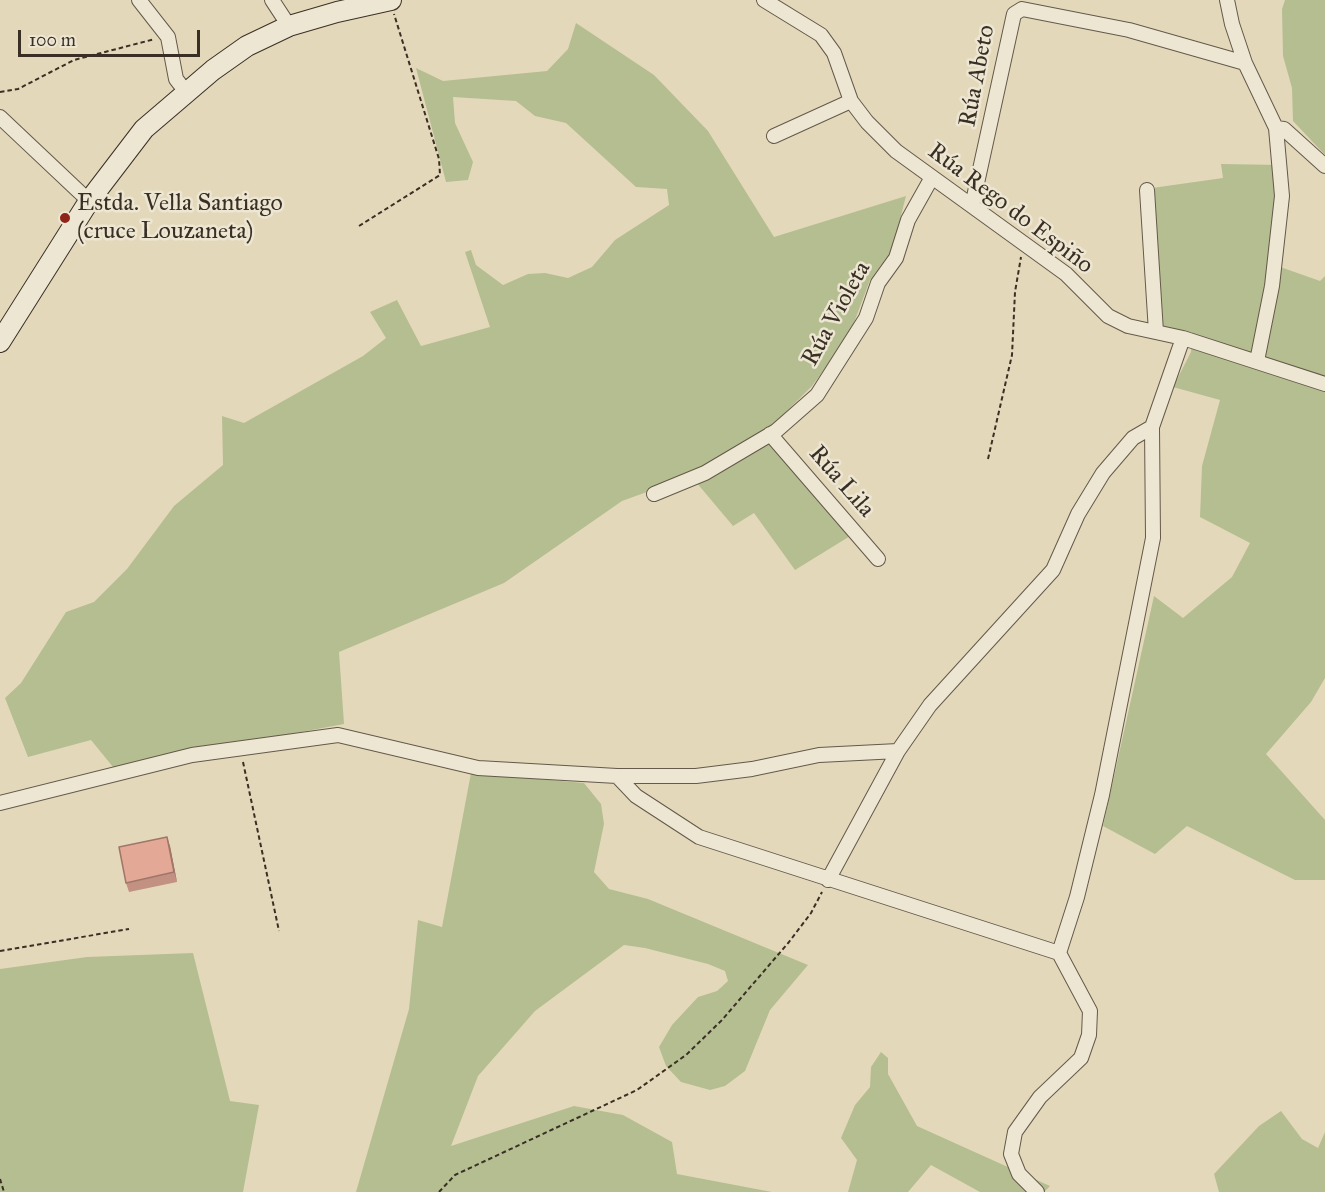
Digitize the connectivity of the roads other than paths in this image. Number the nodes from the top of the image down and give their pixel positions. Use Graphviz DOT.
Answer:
graph roads {
  1 [pos="139,0"];
  2 [pos="272,0"];
  3 [pos="391,0"];
  4 [pos="764,0"];
  5 [pos="1227,0"];
  6 [pos="289,26"];
  7 [pos="1245,63"];
  8 [pos="186,92"];
  9 [pos="851,101"];
  10 [pos="0,117"];
  11 [pos="1276,128"];
  12 [pos="774,136"];
  13 [pos="1325,166"];
  14 [pos="931,179"];
  15 [pos="1147,190"];
  16 [pos="89,201"];
  17 [pos="972,206"];
  18 [pos="1156,332"];
  19 [pos="1183,338"];
  20 [pos="0,342"];
  21 [pos="1257,361"];
  22 [pos="1325,384"];
  23 [pos="1152,427"];
  24 [pos="770,434"];
  25 [pos="654,494"];
  26 [pos="878,559"];
  27 [pos="898,751"];
  28 [pos="617,776"];
  29 [pos="0,803"];
  30 [pos="828,880"];
  31 [pos="1059,953"];
  32 [pos="1037,1192"];
  1 -- 8 [label="street"];
  2 -- 6 [label="street"];
  3 -- 6 [label="main road"];
  4 -- 9 [label="street, Rúa Rego do Espiño"];
  5 -- 7 [label="street"];
  6 -- 8 [label="main road"];
  7 -- 11 [label="street"];
  7 -- 17 [label="street, Rúa Abeto"];
  8 -- 16 [label="main road"];
  9 -- 12 [label="street"];
  9 -- 14 [label="street, Rúa Rego do Espiño"];
  10 -- 16 [label="street"];
  11 -- 13 [label="street"];
  11 -- 21 [label="street"];
  14 -- 17 [label="street, Rúa Rego do Espiño"];
  14 -- 24 [label="street, Rúa Violeta"];
  15 -- 18 [label="street"];
  16 -- 20 [label="main road"];
  17 -- 18 [label="street, Rúa Rego do Espiño"];
  18 -- 19 [label="street, Rúa Rego do Espiño"];
  19 -- 21 [label="street, Rúa Rego do Espiño"];
  19 -- 23 [label="street"];
  21 -- 22 [label="street, Rúa Rego do Espiño"];
  23 -- 27 [label="street"];
  23 -- 31 [label="street"];
  24 -- 25 [label="street, Rúa Violeta"];
  24 -- 26 [label="street, Rúa Lila"];
  27 -- 28 [label="street"];
  27 -- 30 [label="street"];
  28 -- 29 [label="street"];
  28 -- 30 [label="street"];
  30 -- 31 [label="street"];
  31 -- 32 [label="street"];
}
